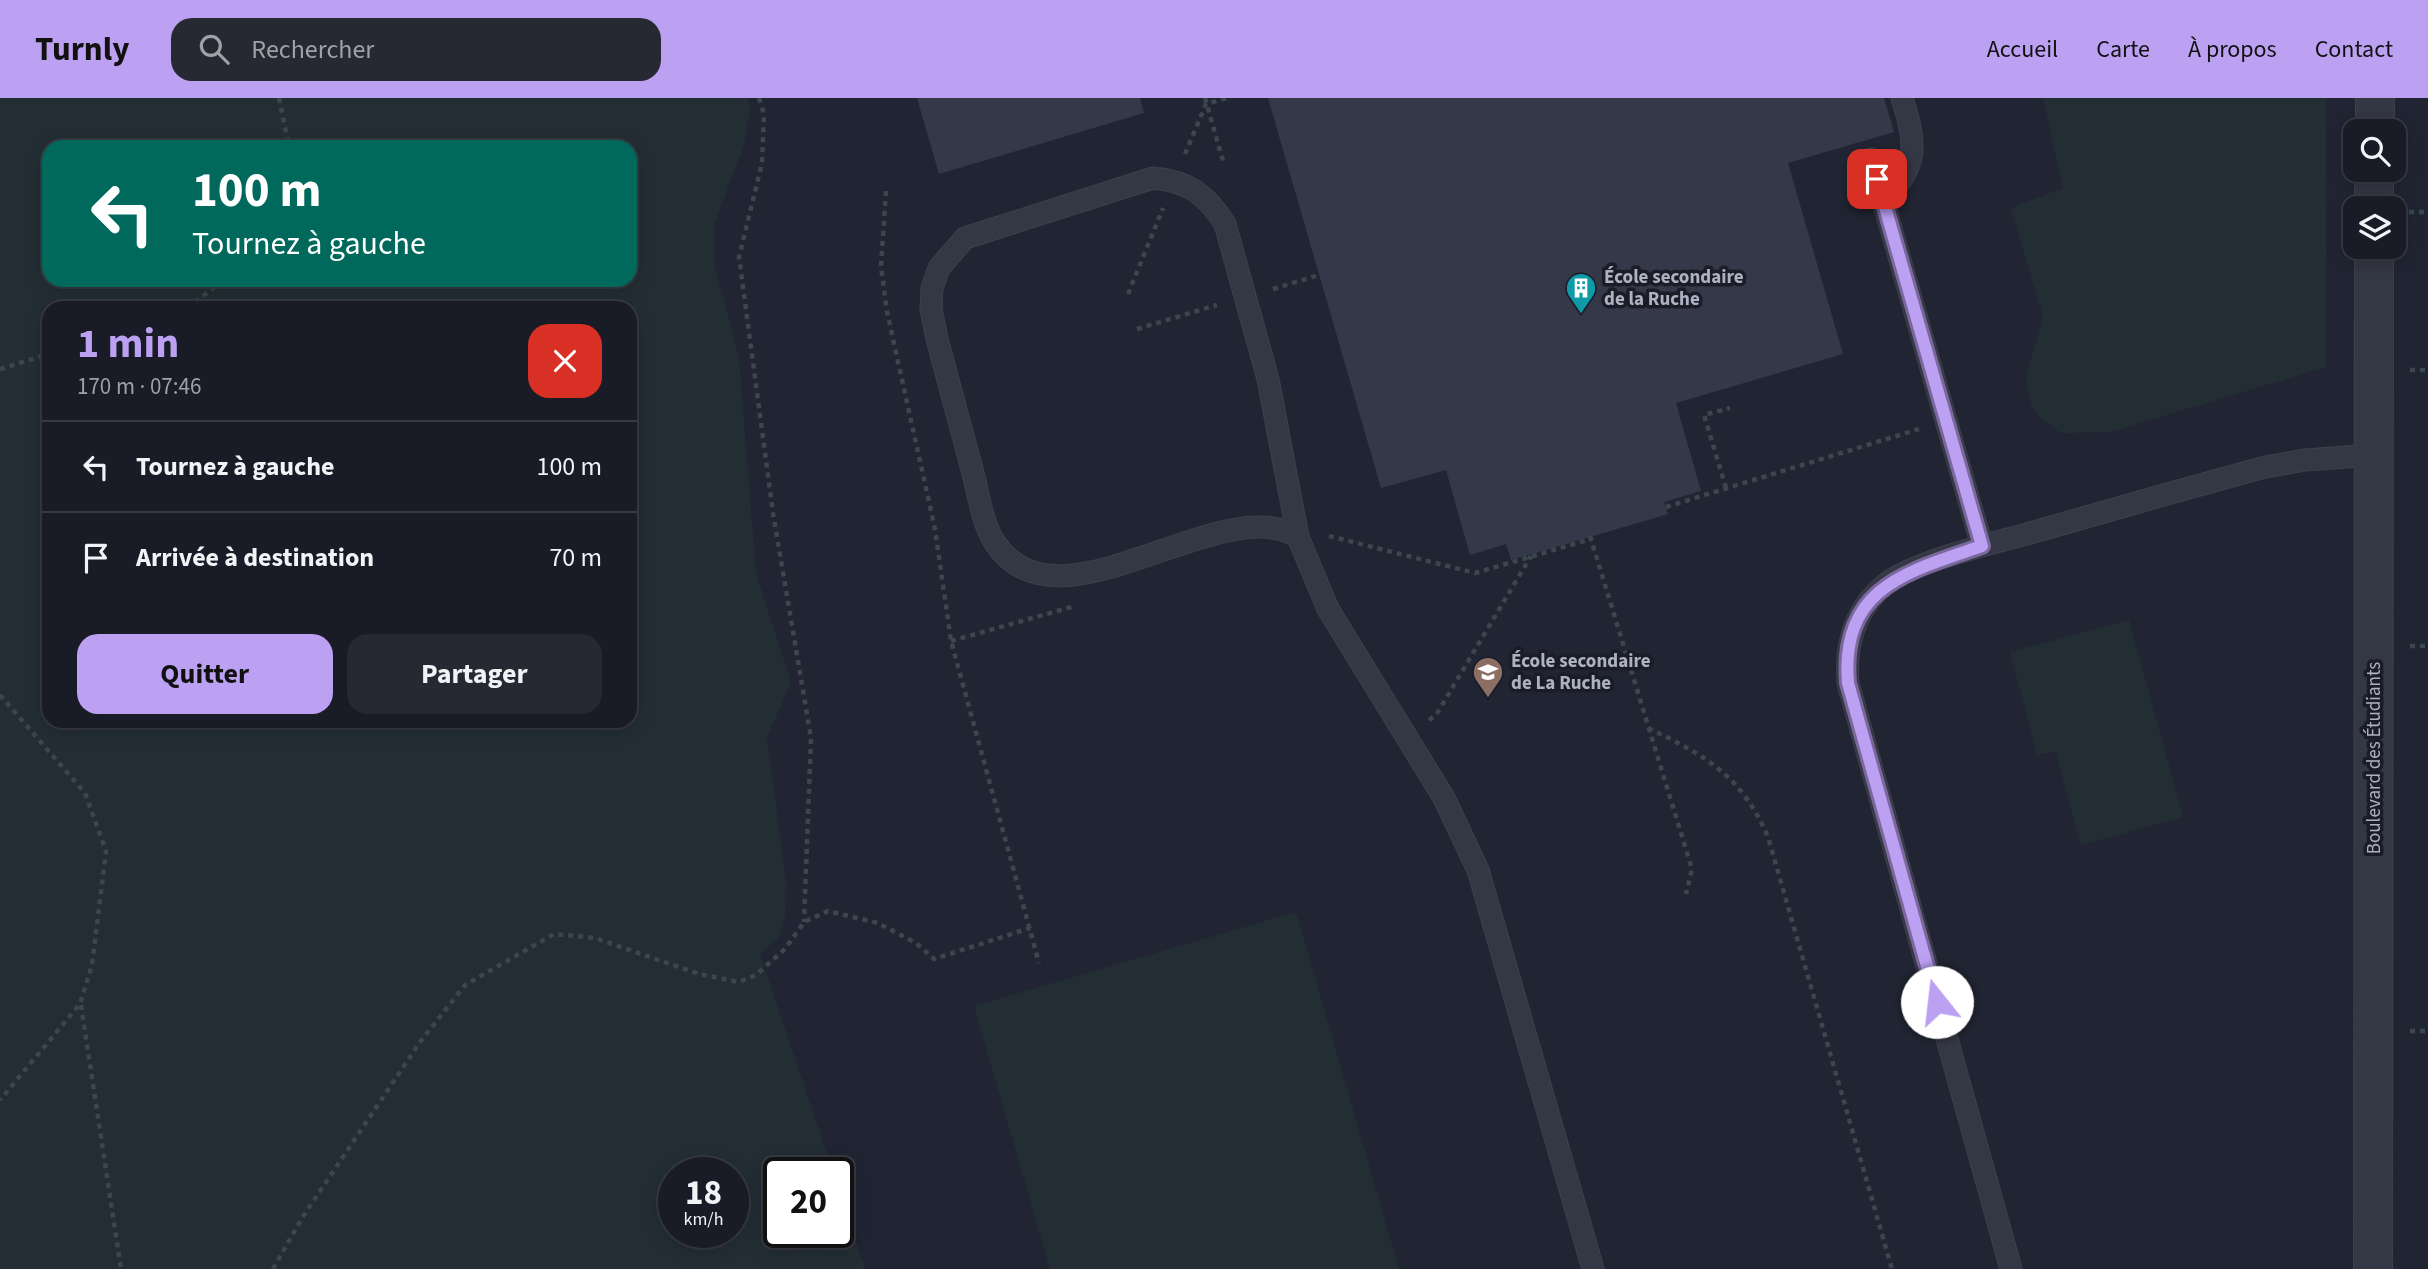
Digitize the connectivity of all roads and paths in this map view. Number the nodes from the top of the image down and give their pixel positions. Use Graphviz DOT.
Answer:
graph roads {
  1 [pos="279,98"];
  2 [pos="758,98"];
  3 [pos="1227,98"];
  4 [pos="1902,98"];
  5 [pos="2375,98"];
  6 [pos="1205,101"];
  7 [pos="2375,119"];
  8 [pos="288,140"];
  9 [pos="1871,159"];
  10 [pos="1223,161"];
  11 [pos="886,191"];
  12 [pos="1883,200"];
  13 [pos="2374,259"];
  14 [pos="215,287"];
  15 [pos="196,301"];
  16 [pos="42,356"];
  17 [pos="0,369"];
  18 [pos="1730,408"];
  19 [pos="1946,421"];
  20 [pos="2374,455"];
  21 [pos="1726,488"];
  22 [pos="1666,507"];
  23 [pos="1299,539"];
  24 [pos="1982,546"];
  25 [pos="1531,555"];
  26 [pos="1084,603"];
  27 [pos="951,641"];
  28 [pos="0,695"];
  29 [pos="1648,728"];
  30 [pos="1406,737"];
  31 [pos="1686,894"];
  32 [pos="804,922"];
  33 [pos="1030,928"];
  34 [pos="1039,963"];
  35 [pos="80,1004"];
  36 [pos="0,1100"];
  37 [pos="121,1269"];
  38 [pos="273,1269"];
  39 [pos="1593,1269"];
  40 [pos="1892,1269"];
  41 [pos="2011,1269"];
  42 [pos="2373,1269"];
  1 -- 8 [label="path"];
  2 -- 32 [label="path"];
  3 -- 6 [label="path"];
  4 -- 12 [label="lane"];
  5 -- 7 [label="street"];
  6 -- 10 [label="path"];
  9 -- 12 [label="lane"];
  11 -- 27 [label="path"];
  12 -- 19 [label="lane"];
  13 -- 20 [label="street, Boulevard des Étudiants"];
  14 -- 15 [label="path"];
  16 -- 17 [label="path"];
  18 -- 21 [label="path"];
  19 -- 21 [label="path"];
  19 -- 24 [label="lane"];
  20 -- 24 [label="lane"];
  20 -- 42 [label="street, Boulevard des Étudiants"];
  21 -- 22 [label="path"];
  23 -- 23 [label="lane"];
  23 -- 25 [label="path"];
  23 -- 30 [label="lane"];
  24 -- 41 [label="lane"];
  25 -- 29 [label="path"];
  25 -- 30 [label="path"];
  26 -- 27 [label="path"];
  27 -- 33 [label="path"];
  28 -- 35 [label="path"];
  29 -- 31 [label="path"];
  29 -- 40 [label="path"];
  30 -- 39 [label="lane"];
  32 -- 33 [label="path"];
  32 -- 38 [label="path"];
  33 -- 34 [label="path"];
  35 -- 36 [label="path"];
  35 -- 37 [label="path"];
}
